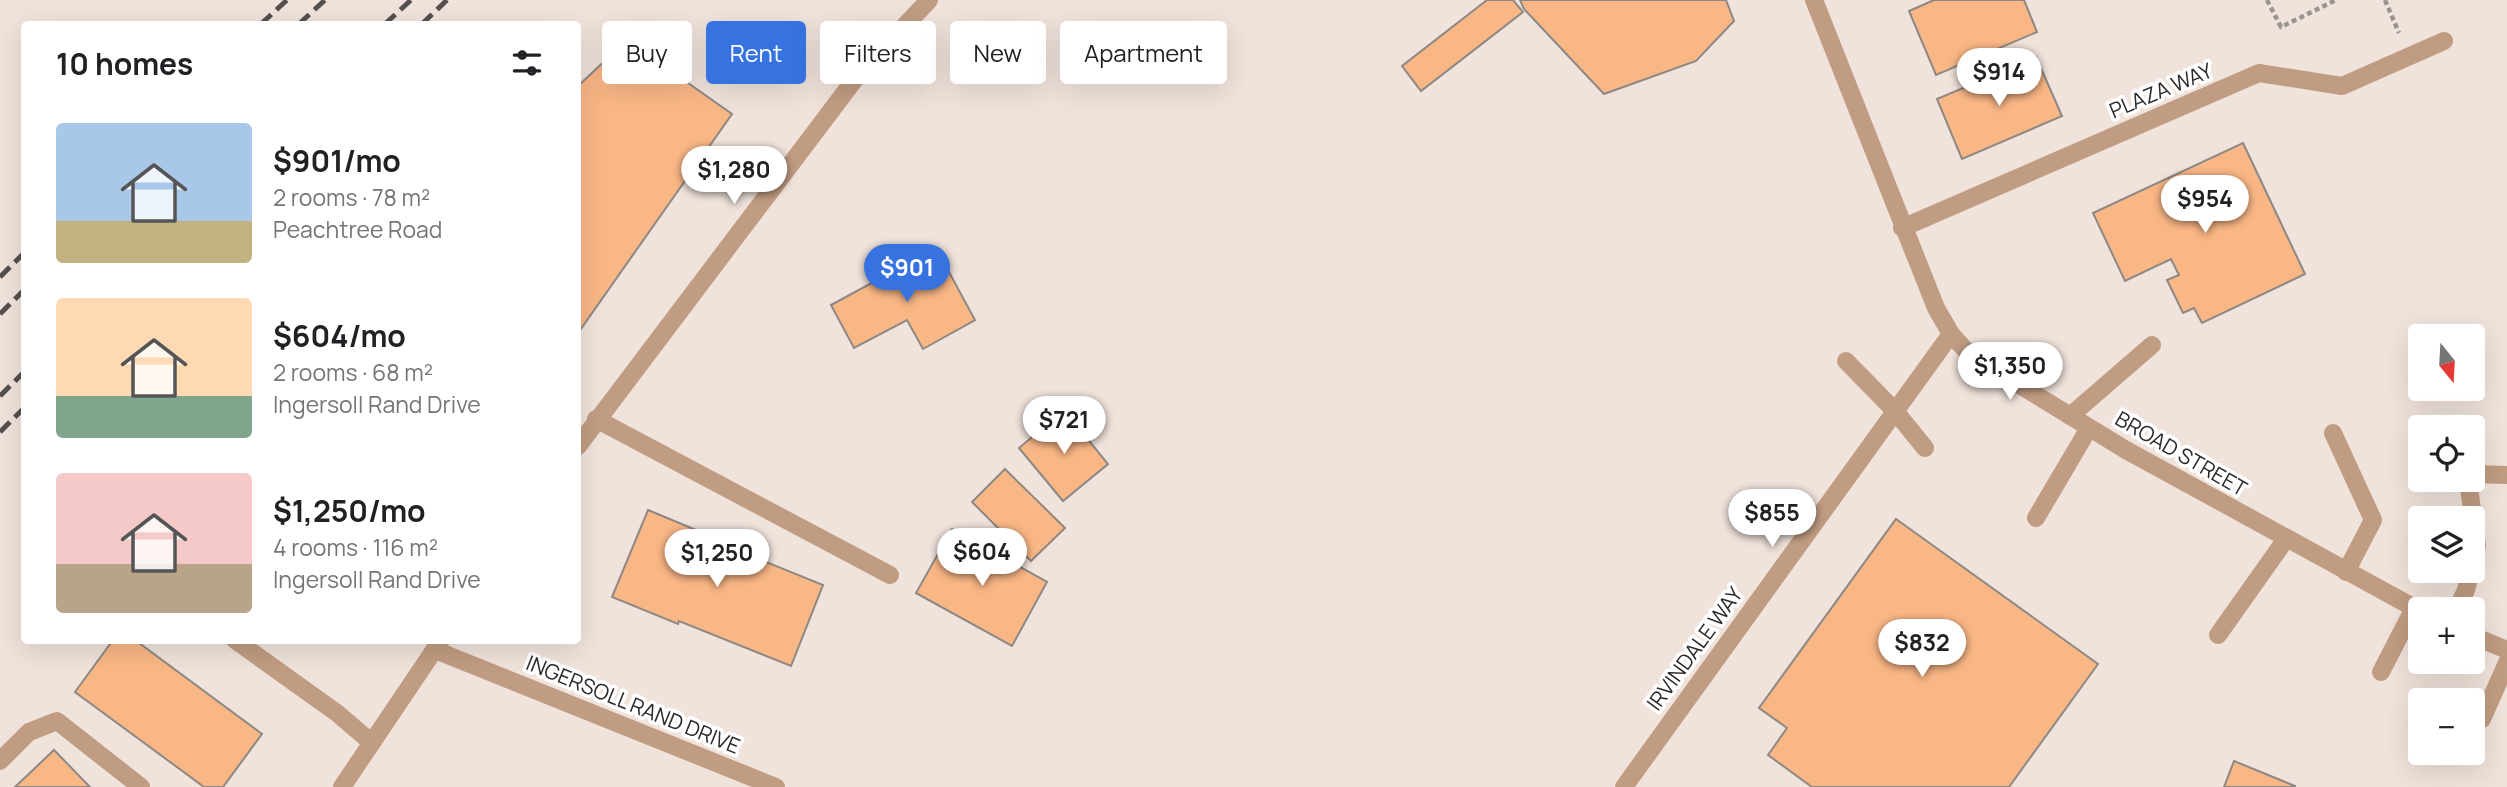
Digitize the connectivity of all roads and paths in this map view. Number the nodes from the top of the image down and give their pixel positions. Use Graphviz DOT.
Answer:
graph roads {
  1 [pos="929,0"];
  2 [pos="1814,0"];
  3 [pos="2267,0"];
  4 [pos="2336,0"];
  5 [pos="2444,41"];
  6 [pos="1902,228"];
  7 [pos="1951,334"];
  8 [pos="2152,345"];
  9 [pos="1846,361"];
  10 [pos="1895,411"];
  11 [pos="2070,416"];
  12 [pos="596,419"];
  13 [pos="2089,428"];
  14 [pos="2333,433"];
  15 [pos="581,442"];
  16 [pos="1925,447"];
  17 [pos="2485,474"];
  18 [pos="2507,475"];
  19 [pos="2036,518"];
  20 [pos="2286,539"];
  21 [pos="2346,572"];
  22 [pos="890,575"];
  23 [pos="2408,605"];
  24 [pos="2408,626"];
  25 [pos="2218,635"];
  26 [pos="2485,641"];
  27 [pos="241,644"];
  28 [pos="438,645"];
  29 [pos="2507,650"];
  30 [pos="2507,663"];
  31 [pos="2381,672"];
  32 [pos="2485,712"];
  33 [pos="372,743"];
  34 [pos="0,761"];
  35 [pos="772,786"];
  36 [pos="141,787"];
  37 [pos="342,787"];
  38 [pos="1624,787"];
  1 -- 12 [label="street"];
  2 -- 6 [label="street, BROAD STREET"];
  3 -- 4 [label="path"];
  5 -- 6 [label="street, PLAZA WAY"];
  6 -- 7 [label="street, BROAD STREET"];
  7 -- 10 [label="street, IRVINDALE WAY"];
  7 -- 11 [label="street, BROAD STREET"];
  8 -- 11 [label="street"];
  9 -- 10 [label="street"];
  10 -- 16 [label="street"];
  10 -- 38 [label="street, IRVINDALE WAY"];
  11 -- 13 [label="street, BROAD STREET"];
  12 -- 15 [label="street"];
  12 -- 22 [label="street"];
  13 -- 19 [label="street"];
  13 -- 20 [label="street, BROAD STREET"];
  14 -- 21 [label="street"];
  17 -- 18 [label="street"];
  20 -- 21 [label="street, BROAD STREET"];
  20 -- 25 [label="street"];
  21 -- 23 [label="street, BROAD STREET"];
  24 -- 31 [label="street"];
  26 -- 29 [label="street"];
  27 -- 33 [label="street"];
  28 -- 33 [label="street"];
  28 -- 35 [label="street, INGERSOLL RAND DRIVE"];
  30 -- 32 [label="street"];
  33 -- 37 [label="street"];
  34 -- 36 [label="street"];
}
